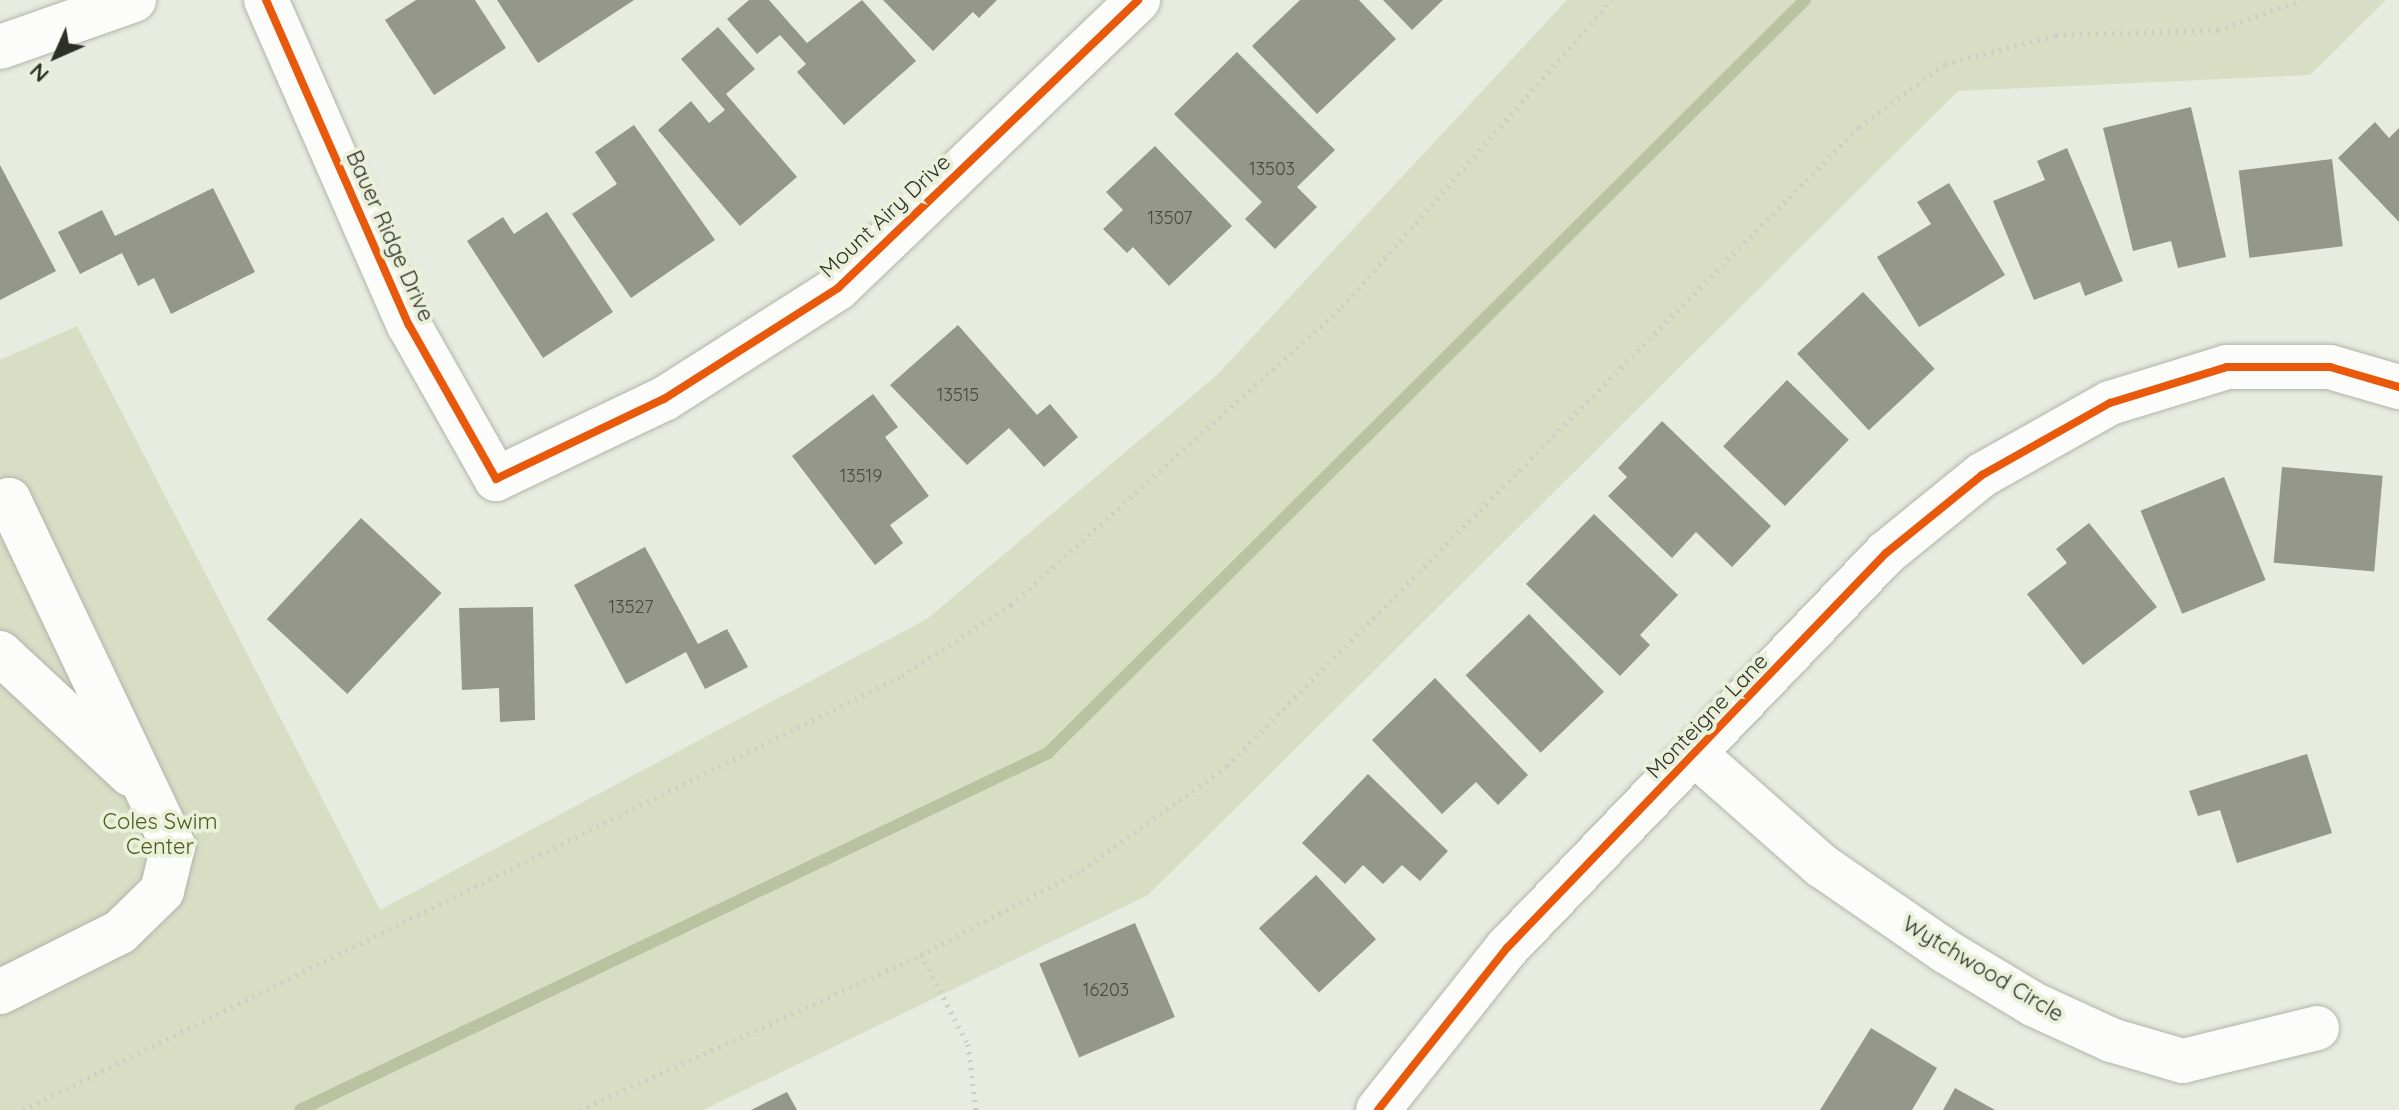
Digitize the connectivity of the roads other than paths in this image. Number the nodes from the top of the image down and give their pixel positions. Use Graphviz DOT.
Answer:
graph roads {
  1 [pos="134,0"];
  2 [pos="266,0"];
  3 [pos="1138,0"];
  4 [pos="0,47"];
  5 [pos="2399,387"];
  6 [pos="496,479"];
  7 [pos="0,504"];
  8 [pos="0,653"];
  9 [pos="1696,755"];
  10 [pos="146,789"];
  11 [pos="0,992"];
  12 [pos="2317,1028"];
  13 [pos="1378,1110"];
  1 -- 4 [label="street"];
  2 -- 6 [label="street, Bauer Ridge Drive"];
  3 -- 6 [label="street, Mount Airy Drive"];
  5 -- 9 [label="street, Monteigne Lane"];
  7 -- 10 [label="street"];
  8 -- 10 [label="street"];
  9 -- 12 [label="street, Wytchwood Circle"];
  9 -- 13 [label="street, Monteigne Lane"];
  10 -- 11 [label="street"];
}
